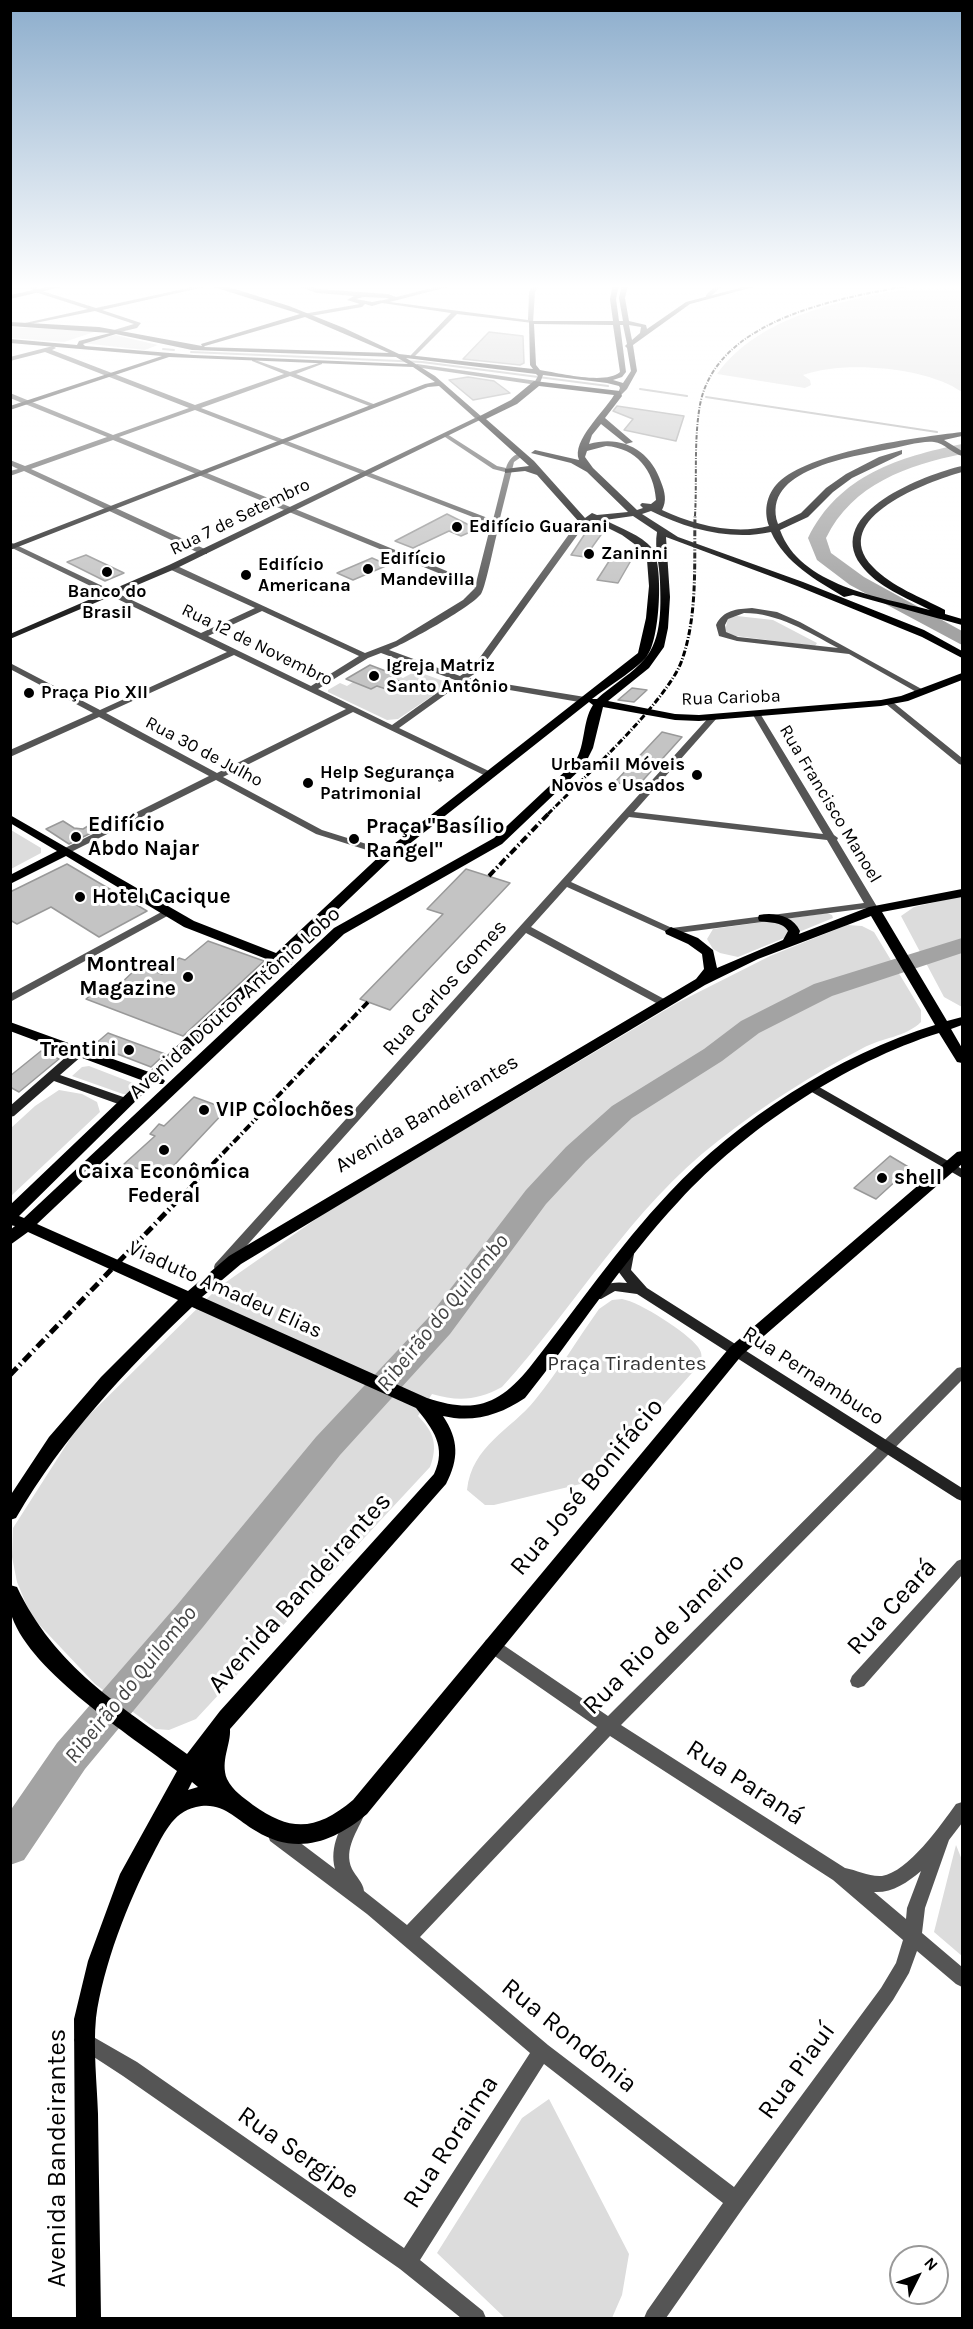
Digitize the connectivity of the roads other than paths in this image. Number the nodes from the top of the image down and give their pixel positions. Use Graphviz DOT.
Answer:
graph roads {
  1 [pos="57,393"];
  2 [pos="156,393"];
  3 [pos="237,393"];
  4 [pos="339,393"];
  5 [pos="408,393"];
  6 [pos="450,393"];
  7 [pos="524,393"];
  8 [pos="618,393"];
  9 [pos="621,393"];
  10 [pos="10,395"];
  11 [pos="28,402"];
  12 [pos="374,406"];
  13 [pos="10,408"];
  14 [pos="194,408"];
  15 [pos="480,418"];
  16 [pos="600,418"];
  17 [pos="963,434"];
  18 [pos="445,435"];
  19 [pos="588,435"];
  20 [pos="113,437"];
  21 [pos="934,439"];
  22 [pos="282,442"];
  23 [pos="582,450"];
  24 [pos="535,453"];
  25 [pos="522,454"];
  26 [pos="963,454"];
  27 [pos="10,462"];
  28 [pos="26,469"];
  29 [pos="590,470"];
  30 [pos="963,470"];
  31 [pos="508,471"];
  32 [pos="202,473"];
  33 [pos="364,473"];
  34 [pos="540,473"];
  35 [pos="10,474"];
  36 [pos="619,492"];
  37 [pos="564,498"];
  38 [pos="661,500"];
  39 [pos="112,508"];
  40 [pos="289,510"];
  41 [pos="615,514"];
  42 [pos="594,517"];
  43 [pos="639,518"];
  44 [pos="583,521"];
  45 [pos="497,524"];
  46 [pos="608,525"];
  47 [pos="662,529"];
  48 [pos="623,534"];
  49 [pos="12,546"];
  50 [pos="204,552"];
  51 [pos="172,567"];
  52 [pos="479,587"];
  53 [pos="112,593"];
  54 [pos="263,608"];
  55 [pos="963,621"];
  56 [pos="201,636"];
  57 [pos="928,636"];
  58 [pos="10,637"];
  59 [pos="381,650"];
  60 [pos="234,652"];
  61 [pos="848,652"];
  62 [pos="963,655"];
  63 [pos="365,656"];
  64 [pos="10,665"];
  65 [pos="963,676"];
  66 [pos="463,680"];
  67 [pos="312,689"];
  68 [pos="923,692"];
  69 [pos="585,700"];
  70 [pos="889,702"];
  71 [pos="600,703"];
  72 [pos="353,709"];
  73 [pos="99,714"];
  74 [pos="757,715"];
  75 [pos="713,718"];
  76 [pos="393,728"];
  77 [pos="10,754"];
  78 [pos="963,762"];
  79 [pos="489,775"];
  80 [pos="216,777"];
  81 [pos="627,814"];
  82 [pos="10,818"];
  83 [pos="833,838"];
  84 [pos="66,851"];
  85 [pos="389,854"];
  86 [pos="10,880"];
  87 [pos="566,882"];
  88 [pos="963,893"];
  89 [pos="872,908"];
  90 [pos="167,912"];
  91 [pos="764,918"];
  92 [pos="525,928"];
  93 [pos="671,931"];
  94 [pos="788,943"];
  95 [pos="278,960"];
  96 [pos="300,967"];
  97 [pos="700,982"];
  98 [pos="10,999"];
  99 [pos="662,1002"];
  100 [pos="963,1021"];
  101 [pos="10,1026"];
  102 [pos="944,1027"];
  103 [pos="915,1037"];
  104 [pos="79,1052"];
  105 [pos="960,1056"];
  106 [pos="52,1076"];
  107 [pos="150,1079"];
  108 [pos="172,1087"];
  109 [pos="814,1088"];
  110 [pos="125,1102"];
  111 [pos="148,1111"];
  112 [pos="10,1113"];
  113 [pos="963,1156"];
  114 [pos="956,1170"];
  115 [pos="13,1213"];
  116 [pos="10,1240"];
  117 [pos="630,1249"];
  118 [pos="205,1283"];
  119 [pos="642,1291"];
  120 [pos="594,1298"];
  121 [pos="736,1351"];
  122 [pos="963,1372"];
  123 [pos="420,1402"];
  124 [pos="885,1447"];
  125 [pos="33,1470"];
  126 [pos="963,1495"];
  127 [pos="10,1499"];
  128 [pos="10,1513"];
  129 [pos="963,1565"];
  130 [pos="10,1593"];
  131 [pos="491,1645"];
  132 [pos="858,1681"];
  133 [pos="227,1717"];
  134 [pos="609,1726"];
  135 [pos="189,1768"];
  136 [pos="232,1801"];
  137 [pos="360,1807"];
  138 [pos="963,1810"];
  139 [pos="264,1825"];
  140 [pos="154,1828"];
  141 [pos="942,1836"];
  142 [pos="839,1874"];
  143 [pos="373,1908"];
  144 [pos="912,1936"];
  145 [pos="407,1938"];
  146 [pos="963,1977"];
  147 [pos="83,2040"];
  148 [pos="542,2051"];
  149 [pos="736,2201"];
  150 [pos="407,2262"];
  151 [pos="88,2319"];
  152 [pos="476,2319"];
  153 [pos="654,2319"];
  1 -- 11 [label="main road"];
  2 -- 14 [label="street"];
  3 -- 14 [label="street"];
  4 -- 12 [label="street"];
  5 -- 12 [label="main road"];
  6 -- 15 [label="main road"];
  7 -- 15 [label="main road"];
  8 -- 9 [label="main road"];
  9 -- 16 [label="main road"];
  10 -- 11 [label="street"];
  11 -- 13 [label="main road"];
  11 -- 20 [label="street"];
  12 -- 22 [label="main road"];
  14 -- 20 [label="street"];
  14 -- 22 [label="street"];
  15 -- 18 [label="main road, Rua 7 de Setembro"];
  15 -- 25 [label="main road"];
  16 -- 19 [label="main road"];
  16 -- 47 [label="main road"];
  17 -- 21 [label="main road"];
  18 -- 31 [label="street"];
  18 -- 33 [label="main road, Rua 7 de Setembro"];
  19 -- 23 [label="main road"];
  19 -- 24 [label="main road"];
  20 -- 28 [label="street"];
  20 -- 32 [label="street"];
  21 -- 26 [label="main road"];
  21 -- 36 [label="main road"];
  21 -- 57 [label="main road"];
  22 -- 32 [label="main road"];
  22 -- 33 [label="street"];
  23 -- 29 [label="main road"];
  23 -- 38 [label="main road"];
  24 -- 25 [label="main road"];
  24 -- 29 [label="main road"];
  25 -- 31 [label="street"];
  25 -- 34 [label="main road"];
  27 -- 28 [label="street"];
  28 -- 35 [label="street"];
  28 -- 39 [label="street"];
  29 -- 36 [label="main road"];
  30 -- 55 [label="main road"];
  31 -- 34 [label="main road"];
  31 -- 45 [label="street"];
  32 -- 39 [label="main road"];
  32 -- 40 [label="street"];
  33 -- 40 [label="main road, Rua 7 de Setembro"];
  33 -- 45 [label="street"];
  34 -- 37 [label="main road"];
  36 -- 55 [label="main road"];
  36 -- 57 [label="main road"];
  37 -- 42 [label="main road, Avenida Doutor Antônio Lobo"];
  37 -- 44 [label="main road"];
  38 -- 41 [label="main road"];
  38 -- 43 [label="main road"];
  39 -- 49 [label="main road"];
  39 -- 50 [label="street"];
  40 -- 50 [label="main road, Rua 7 de Setembro"];
  40 -- 52 [label="street"];
  41 -- 42 [label="main road"];
  41 -- 46 [label="main road"];
  42 -- 44 [label="main road"];
  42 -- 46 [label="main road, Avenida Doutor Antônio Lobo"];
  43 -- 47 [label="main road"];
  43 -- 48 [label="main road"];
  44 -- 66 [label="street"];
  45 -- 52 [label="street"];
  46 -- 48 [label="main road, Avenida Doutor Antônio Lobo"];
  47 -- 48 [label="main road"];
  47 -- 71 [label="main road"];
  48 -- 69 [label="main road, Avenida Doutor Antônio Lobo"];
  49 -- 53 [label="street, Rua 12 de Novembro"];
  50 -- 51 [label="main road, Rua 7 de Setembro"];
  51 -- 53 [label="main road, Rua 7 de Setembro"];
  51 -- 54 [label="street"];
  52 -- 59 [label="street"];
  53 -- 56 [label="street, Rua 12 de Novembro"];
  53 -- 58 [label="main road, Rua 7 de Setembro"];
  54 -- 56 [label="street"];
  54 -- 63 [label="street"];
  56 -- 60 [label="street, Rua 12 de Novembro"];
  57 -- 62 [label="main road"];
  59 -- 63 [label="street"];
  59 -- 66 [label="street, Rua Carioba"];
  60 -- 67 [label="street, Rua 12 de Novembro"];
  60 -- 73 [label="street"];
  61 -- 61 [label="street"];
  61 -- 68 [label="street"];
  63 -- 67 [label="street"];
  64 -- 73 [label="street, Rua 30 de Julho"];
  65 -- 68 [label="main road, Rua Carioba"];
  66 -- 69 [label="street, Rua Carioba"];
  66 -- 76 [label="street"];
  67 -- 72 [label="street, Rua 12 de Novembro"];
  68 -- 70 [label="main road, Rua Carioba"];
  69 -- 71 [label="main road, Rua Carioba"];
  69 -- 79 [label="main road, Avenida Doutor Antônio Lobo"];
  70 -- 74 [label="main road, Rua Carioba"];
  70 -- 78 [label="street"];
  71 -- 75 [label="main road, Rua Carioba"];
  71 -- 96 [label="main road, Avenida Doutor Antônio Lobo"];
  72 -- 76 [label="street, Rua 12 de Novembro"];
  72 -- 80 [label="street"];
  73 -- 77 [label="street"];
  73 -- 80 [label="street, Rua 30 de Julho"];
  74 -- 75 [label="main road, Rua Carioba"];
  74 -- 83 [label="street, Rua Francisco Manoel"];
  75 -- 81 [label="street, Rua Carlos Gomes"];
  76 -- 79 [label="street, Rua 12 de Novembro"];
  79 -- 85 [label="main road, Avenida Doutor Antônio Lobo"];
  80 -- 84 [label="street"];
  80 -- 85 [label="street, Rua 30 de Julho"];
  81 -- 83 [label="street"];
  81 -- 87 [label="street, Rua Carlos Gomes"];
  82 -- 84 [label="main road"];
  83 -- 89 [label="street, Rua Francisco Manoel"];
  84 -- 86 [label="main road"];
  84 -- 90 [label="main road"];
  85 -- 95 [label="main road, Avenida Doutor Antônio Lobo"];
  87 -- 92 [label="street, Rua Carlos Gomes"];
  87 -- 93 [label="street"];
  88 -- 89 [label="main road, Avenida Bandeirantes"];
  89 -- 91 [label="street"];
  89 -- 94 [label="main road, Avenida Bandeirantes"];
  89 -- 102 [label="main road"];
  90 -- 95 [label="main road"];
  90 -- 98 [label="street"];
  91 -- 93 [label="street"];
  91 -- 94 [label="main road"];
  92 -- 99 [label="street"];
  92 -- 118 [label="street, Rua Carlos Gomes"];
  93 -- 97 [label="main road"];
  94 -- 97 [label="main road, Avenida Bandeirantes"];
  95 -- 96 [label="main road"];
  95 -- 107 [label="main road, Avenida Doutor Antônio Lobo"];
  96 -- 108 [label="main road, Avenida Doutor Antônio Lobo"];
  97 -- 99 [label="main road, Avenida Bandeirantes"];
  99 -- 118 [label="main road, Avenida Bandeirantes"];
  100 -- 102 [label="main road"];
  101 -- 104 [label="main road"];
  102 -- 103 [label="main road"];
  102 -- 105 [label="main road"];
  103 -- 105 [label="main road"];
  103 -- 109 [label="main road"];
  104 -- 106 [label="main road"];
  104 -- 107 [label="main road"];
  106 -- 110 [label="main road"];
  106 -- 112 [label="main road"];
  107 -- 108 [label="main road"];
  107 -- 110 [label="main road, Avenida Doutor Antônio Lobo"];
  108 -- 111 [label="main road, Avenida Doutor Antônio Lobo"];
  109 -- 114 [label="main road"];
  109 -- 117 [label="main road"];
  110 -- 111 [label="main road"];
  110 -- 115 [label="main road, Avenida Doutor Antônio Lobo"];
  111 -- 116 [label="main road, Avenida Doutor Antônio Lobo"];
  113 -- 114 [label="main road, Rua José Bonifácio"];
  114 -- 121 [label="main road, Rua José Bonifácio"];
  115 -- 123 [label="main road, Viaduto Amadeu Elias"];
  117 -- 119 [label="main road"];
  117 -- 120 [label="main road"];
  118 -- 125 [label="main road, Avenida Bandeirantes"];
  119 -- 120 [label="main road"];
  119 -- 121 [label="main road, Rua Pernambuco"];
  120 -- 123 [label="main road"];
  121 -- 124 [label="main road, Rua Pernambuco"];
  121 -- 131 [label="main road, Rua José Bonifácio"];
  122 -- 124 [label="street, Rua Rio de Janeiro"];
  123 -- 133 [label="main road, Avenida Bandeirantes"];
  124 -- 126 [label="main road, Rua Pernambuco"];
  124 -- 134 [label="street, Rua Rio de Janeiro"];
  125 -- 127 [label="main road"];
  125 -- 128 [label="main road, Avenida Bandeirantes"];
  129 -- 132 [label="street, Rua Ceará"];
  130 -- 135 [label="main road"];
  131 -- 134 [label="street, Rua Paraná"];
  131 -- 137 [label="main road, Rua José Bonifácio"];
  133 -- 135 [label="main road, Avenida Bandeirantes"];
  133 -- 136 [label="main road"];
  134 -- 142 [label="street, Rua Paraná"];
  134 -- 145 [label="street, Rua Rio de Janeiro"];
  135 -- 136 [label="main road, Rua Rondônia"];
  135 -- 140 [label="main road, Avenida Bandeirantes"];
  136 -- 139 [label="main road, Rua Rondônia"];
  136 -- 140 [label="main road"];
  137 -- 139 [label="main road, Rua José Bonifácio"];
  137 -- 143 [label="street, Rua Rondônia"];
  138 -- 141 [label="street, Rua Piauí"];
  139 -- 143 [label="street, Rua Rondônia"];
  140 -- 147 [label="main road, Avenida Bandeirantes"];
  141 -- 142 [label="street, Rua Piauí"];
  141 -- 144 [label="street, Rua Piauí"];
  142 -- 144 [label="street, Rua Paraná"];
  143 -- 145 [label="street, Rua Rondônia"];
  144 -- 146 [label="street, Rua Paraná"];
  144 -- 149 [label="street, Rua Piauí"];
  145 -- 148 [label="street, Rua Rondônia"];
  147 -- 150 [label="street, Rua Sergipe"];
  147 -- 151 [label="main road, Avenida Bandeirantes"];
  148 -- 149 [label="street, Rua Rondônia"];
  148 -- 150 [label="street, Rua Roraima"];
  149 -- 153 [label="street, Rua Piauí"];
  150 -- 152 [label="street, Rua Sergipe"];
}
